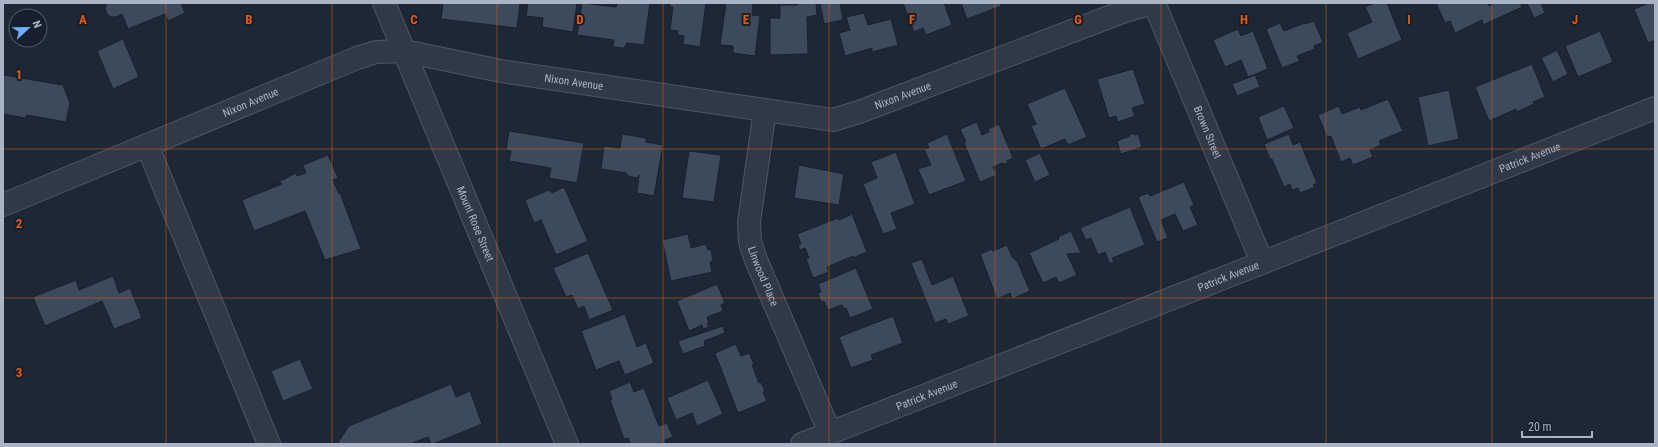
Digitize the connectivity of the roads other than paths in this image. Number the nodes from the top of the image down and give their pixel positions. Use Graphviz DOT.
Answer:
graph roads {
  1 [pos="384,3"];
  2 [pos="1154,3"];
  3 [pos="404,51"];
  4 [pos="1655,108"];
  5 [pos="765,110"];
  6 [pos="147,145"];
  7 [pos="3,205"];
  8 [pos="1262,262"];
  9 [pos="830,433"];
  10 [pos="269,444"];
  11 [pos="567,444"];
  12 [pos="802,444"];
  1 -- 3 [label="street, Mount Rose Street"];
  2 -- 5 [label="street, Nixon Avenue"];
  2 -- 8 [label="street, Brown Street"];
  3 -- 5 [label="street, Nixon Avenue"];
  3 -- 6 [label="street, Nixon Avenue"];
  3 -- 11 [label="street, Mount Rose Street"];
  4 -- 8 [label="street, Patrick Avenue"];
  5 -- 9 [label="street, Linwood Place"];
  6 -- 7 [label="street, Nixon Avenue"];
  6 -- 10 [label="street"];
  8 -- 9 [label="street, Patrick Avenue"];
  9 -- 12 [label="street, Patrick Avenue"];
}
